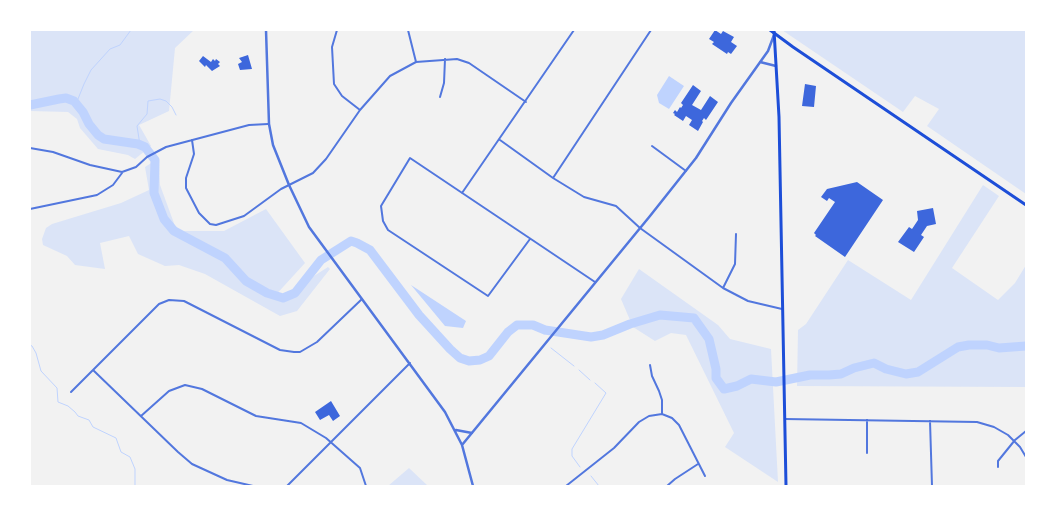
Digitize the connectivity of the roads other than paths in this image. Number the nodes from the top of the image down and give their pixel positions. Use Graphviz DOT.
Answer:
graph roads {
  1 [pos="266,30"];
  2 [pos="337,30"];
  3 [pos="408,30"];
  4 [pos="574,30"];
  5 [pos="651,30"];
  6 [pos="770,30"];
  7 [pos="774,32"];
  8 [pos="445,59"];
  9 [pos="416,62"];
  10 [pos="760,62"];
  11 [pos="776,66"];
  12 [pos="440,98"];
  13 [pos="526,102"];
  14 [pos="360,110"];
  15 [pos="269,124"];
  16 [pos="192,140"];
  17 [pos="500,140"];
  18 [pos="652,146"];
  19 [pos="30,148"];
  20 [pos="686,171"];
  21 [pos="122,172"];
  22 [pos="553,178"];
  23 [pos="289,184"];
  24 [pos="462,193"];
  25 [pos="1026,205"];
  26 [pos="30,209"];
  27 [pos="640,228"];
  28 [pos="736,234"];
  29 [pos="530,239"];
  30 [pos="595,282"];
  31 [pos="723,288"];
  32 [pos="362,299"];
  33 [pos="783,309"];
  34 [pos="410,363"];
  35 [pos="650,365"];
  36 [pos="94,370"];
  37 [pos="71,392"];
  38 [pos="662,414"];
  39 [pos="141,416"];
  40 [pos="785,419"];
  41 [pos="867,420"];
  42 [pos="930,421"];
  43 [pos="455,429"];
  44 [pos="1026,431"];
  45 [pos="472,433"];
  46 [pos="1015,440"];
  47 [pos="331,442"];
  48 [pos="462,445"];
  49 [pos="867,453"];
  50 [pos="1026,457"];
  51 [pos="698,464"];
  52 [pos="998,466"];
  53 [pos="705,476"];
  54 [pos="253,486"];
  55 [pos="287,486"];
  56 [pos="366,486"];
  57 [pos="473,486"];
  58 [pos="566,486"];
  59 [pos="667,486"];
  60 [pos="786,486"];
  61 [pos="932,486"];
  1 -- 15 [label="street"];
  2 -- 14 [label="street"];
  3 -- 9 [label="street"];
  4 -- 13 [label="street"];
  5 -- 22 [label="street"];
  6 -- 7 [label="main road"];
  7 -- 10 [label="street"];
  7 -- 11 [label="main road"];
  7 -- 25 [label="main road"];
  8 -- 9 [label="street"];
  8 -- 12 [label="street"];
  8 -- 13 [label="street"];
  9 -- 14 [label="street"];
  10 -- 11 [label="street"];
  10 -- 20 [label="street"];
  11 -- 33 [label="main road"];
  13 -- 17 [label="street"];
  14 -- 23 [label="street"];
  15 -- 16 [label="street"];
  15 -- 23 [label="street"];
  16 -- 21 [label="street"];
  16 -- 23 [label="street"];
  17 -- 22 [label="street"];
  17 -- 24 [label="street"];
  18 -- 20 [label="street"];
  19 -- 21 [label="street"];
  20 -- 27 [label="street"];
  21 -- 26 [label="street"];
  22 -- 27 [label="street"];
  23 -- 32 [label="street"];
  24 -- 29 [label="street"];
  24 -- 29 [label="street"];
  27 -- 30 [label="street"];
  27 -- 31 [label="street"];
  28 -- 31 [label="street"];
  29 -- 30 [label="street"];
  30 -- 45 [label="street"];
  31 -- 33 [label="street"];
  32 -- 34 [label="street"];
  32 -- 36 [label="street"];
  33 -- 40 [label="main road"];
  34 -- 43 [label="street"];
  34 -- 47 [label="street"];
  35 -- 38 [label="street"];
  36 -- 37 [label="street"];
  36 -- 39 [label="street"];
  38 -- 51 [label="street"];
  38 -- 58 [label="street"];
  39 -- 47 [label="street"];
  39 -- 54 [label="street"];
  40 -- 41 [label="street"];
  40 -- 60 [label="main road"];
  41 -- 42 [label="street"];
  41 -- 49 [label="street"];
  42 -- 46 [label="street"];
  42 -- 61 [label="street"];
  43 -- 45 [label="street"];
  43 -- 48 [label="street"];
  44 -- 46 [label="street"];
  45 -- 48 [label="street"];
  46 -- 50 [label="street"];
  46 -- 52 [label="street"];
  47 -- 55 [label="street"];
  47 -- 56 [label="street"];
  48 -- 57 [label="street"];
  51 -- 53 [label="street"];
  51 -- 59 [label="street"];
}
